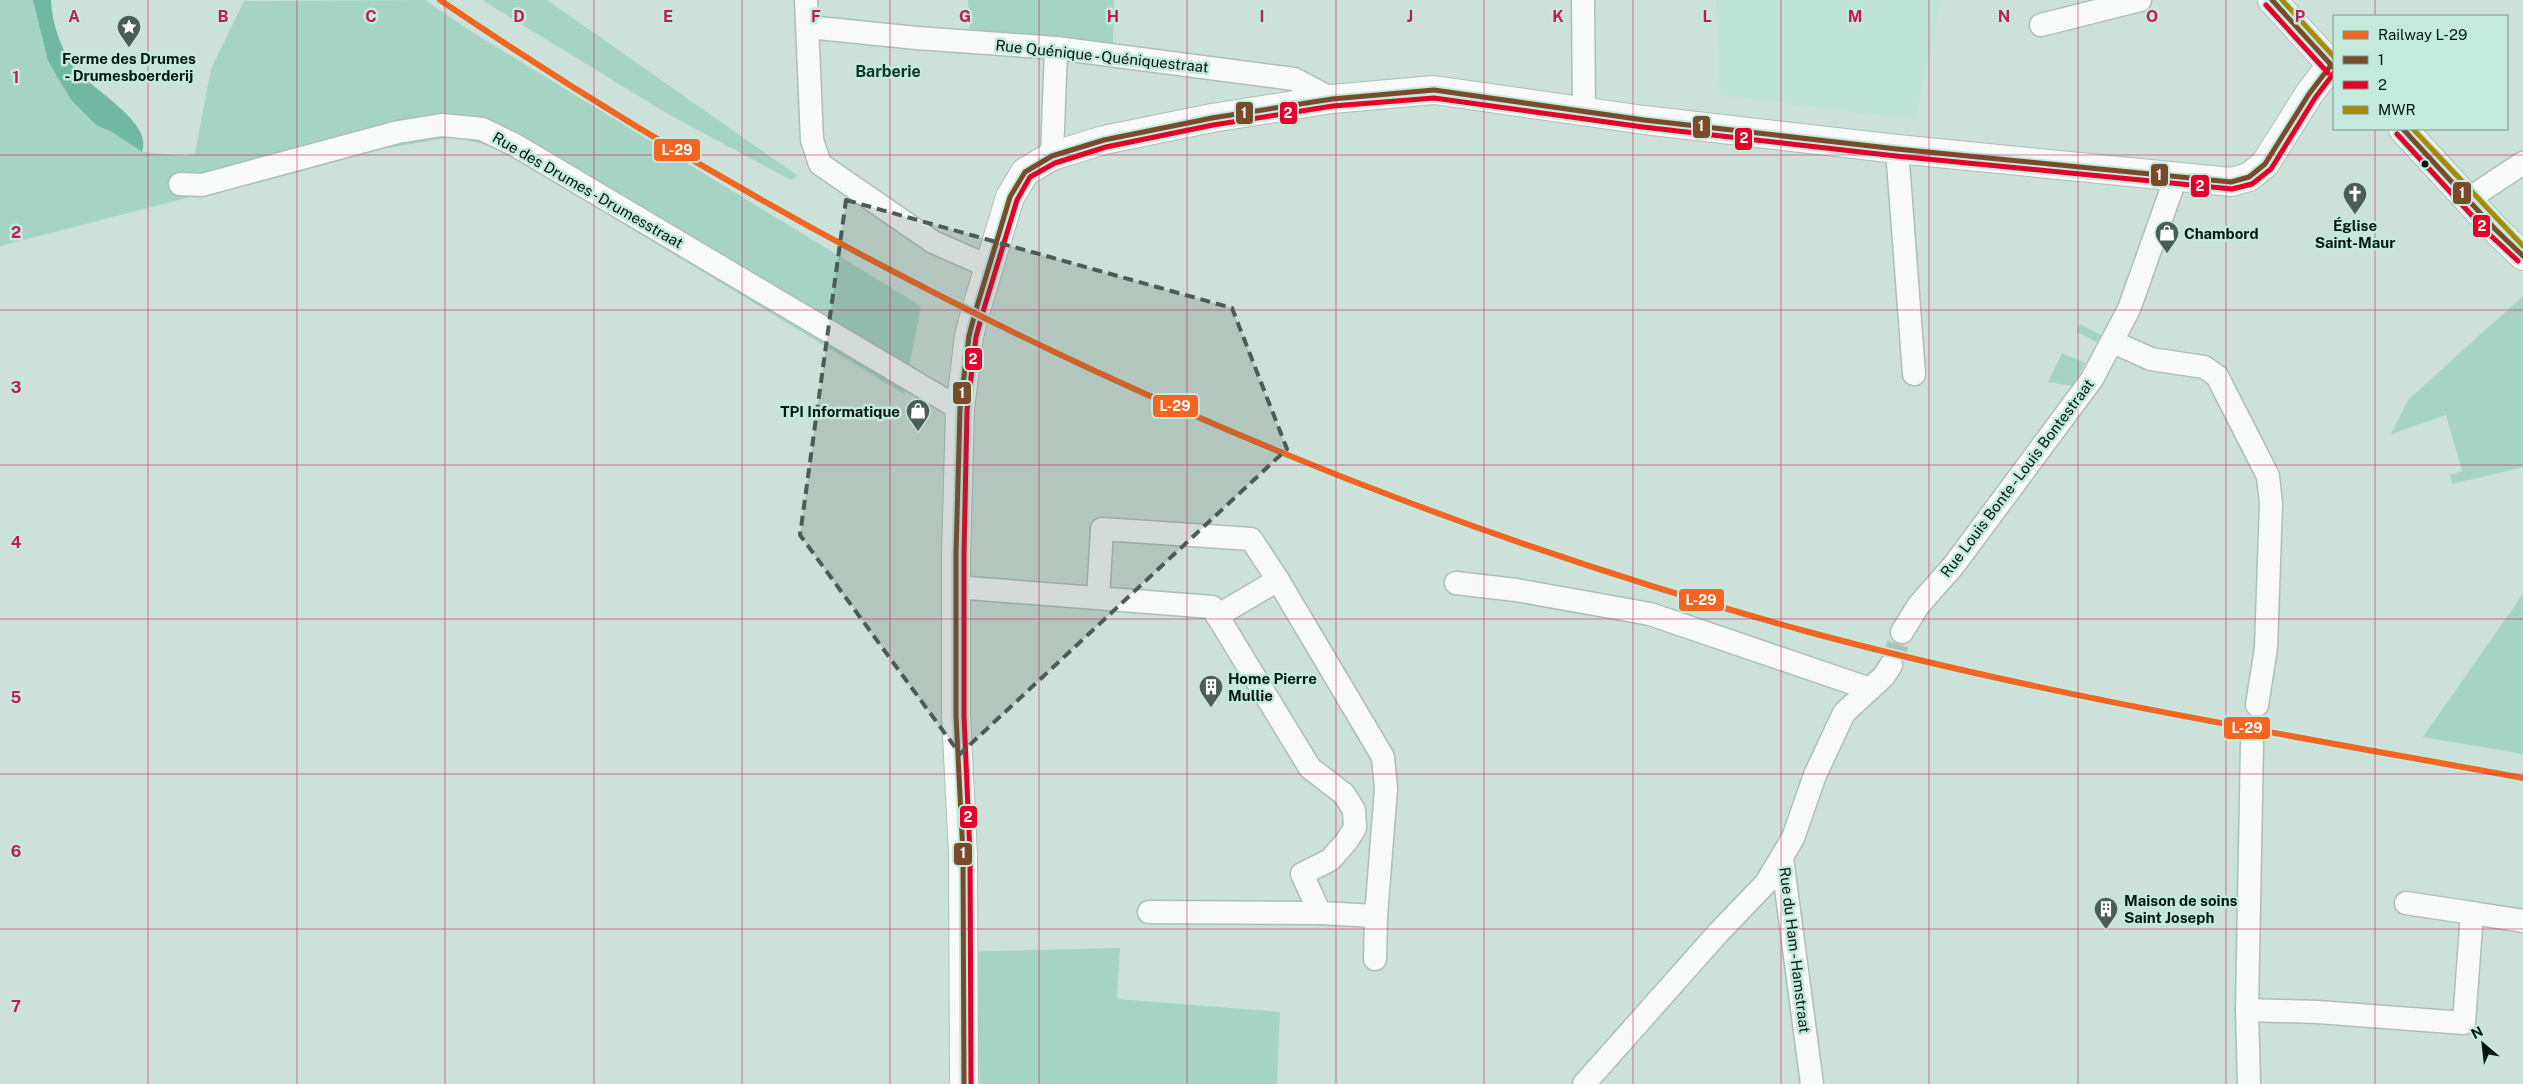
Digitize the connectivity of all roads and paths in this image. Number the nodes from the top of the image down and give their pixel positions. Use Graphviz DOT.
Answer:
graph roads {
  1 [pos="806,0"];
  2 [pos="1583,0"];
  3 [pos="2140,0"];
  4 [pos="2272,0"];
  5 [pos="2041,26"];
  6 [pos="808,27"];
  7 [pos="1056,48"];
  8 [pos="2332,67"];
  9 [pos="1332,99"];
  10 [pos="1584,112"];
  11 [pos="2404,130"];
  12 [pos="1897,149"];
  13 [pos="1052,156"];
  14 [pos="2523,163"];
  15 [pos="2176,177"];
  16 [pos="180,184"];
  17 [pos="2468,200"];
  18 [pos="2523,256"];
  19 [pos="990,267"];
  20 [pos="2113,342"];
  21 [pos="1914,374"];
  22 [pos="960,409"];
  23 [pos="1278,580"];
  24 [pos="1456,583"];
  25 [pos="956,587"];
  26 [pos="1098,598"];
  27 [pos="1217,616"];
  28 [pos="1902,632"];
  29 [pos="1891,665"];
  30 [pos="1870,689"];
  31 [pos="2256,705"];
  32 [pos="2252,744"];
  33 [pos="1782,858"];
  34 [pos="2406,903"];
  35 [pos="1150,912"];
  36 [pos="1320,913"];
  37 [pos="2472,913"];
  38 [pos="1376,916"];
  39 [pos="2523,922"];
  40 [pos="1375,959"];
  41 [pos="2247,1010"];
  42 [pos="964,1084"];
  43 [pos="1584,1084"];
  44 [pos="1812,1084"];
  45 [pos="2249,1084"];
  1 -- 6 [label="street"];
  2 -- 10 [label="street"];
  3 -- 5 [label="street"];
  4 -- 8 [label="street"];
  6 -- 7 [label="street, Rue Quénique - Quéniquestraat"];
  6 -- 19 [label="street"];
  7 -- 9 [label="street, Rue Quénique - Quéniquestraat"];
  7 -- 13 [label="street"];
  8 -- 15 [label="street"];
  9 -- 10 [label="street"];
  9 -- 13 [label="street"];
  10 -- 12 [label="street"];
  11 -- 17 [label="street"];
  12 -- 15 [label="street"];
  12 -- 21 [label="street"];
  13 -- 19 [label="street"];
  14 -- 17 [label="street"];
  15 -- 20 [label="street, Rue Louis Bonte - Louis Bontestraat"];
  16 -- 22 [label="street, Rue des Drumes - Drumesstraat"];
  17 -- 18 [label="street"];
  19 -- 22 [label="street"];
  20 -- 28 [label="street, Rue Louis Bonte - Louis Bontestraat"];
  20 -- 31 [label="street"];
  22 -- 25 [label="street"];
  23 -- 26 [label="street"];
  23 -- 27 [label="street"];
  23 -- 38 [label="street"];
  24 -- 30 [label="street"];
  25 -- 26 [label="street"];
  25 -- 42 [label="street"];
  26 -- 27 [label="street"];
  27 -- 36 [label="street"];
  29 -- 30 [label="street"];
  30 -- 33 [label="street, Rue du Ham - Hamstraat"];
  32 -- 41 [label="street"];
  33 -- 43 [label="street"];
  33 -- 44 [label="street, Rue du Ham - Hamstraat"];
  34 -- 37 [label="street"];
  35 -- 36 [label="street"];
  36 -- 38 [label="street"];
  37 -- 39 [label="street"];
  37 -- 41 [label="street"];
  38 -- 40 [label="street"];
  41 -- 45 [label="street"];
}
